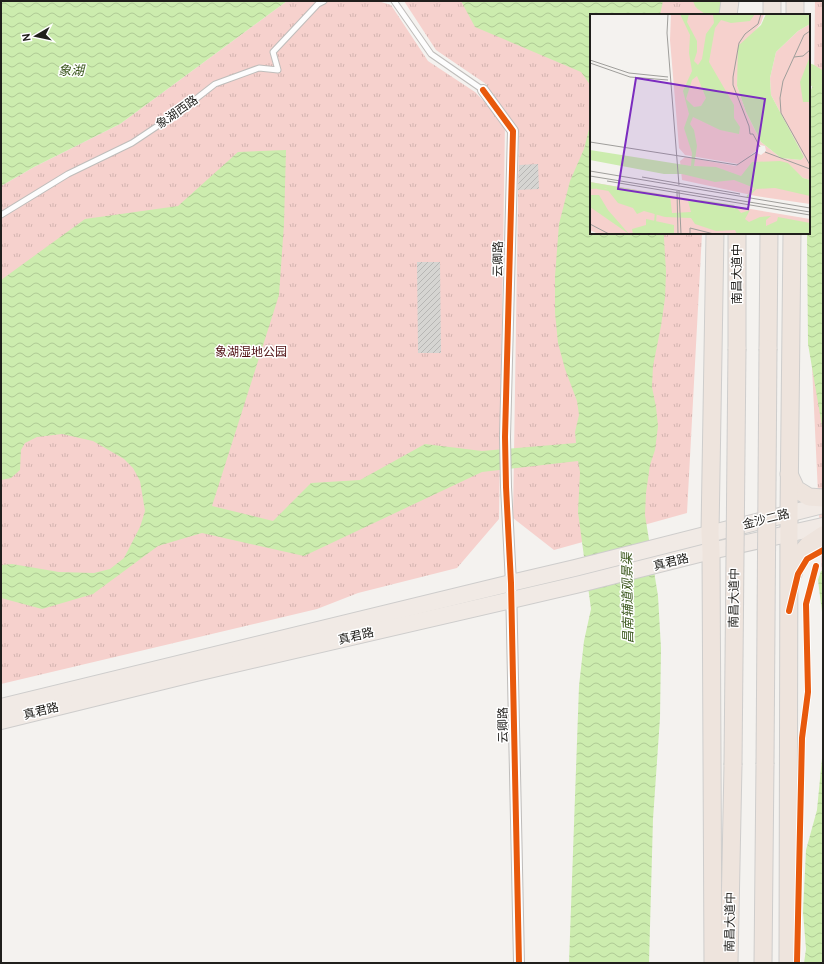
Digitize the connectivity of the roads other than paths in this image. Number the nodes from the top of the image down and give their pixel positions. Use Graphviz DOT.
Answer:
graph roads {
  1 [pos="324,1"];
  2 [pos="394,1"];
  3 [pos="730,1"];
  4 [pos="738,1"];
  5 [pos="772,1"];
  6 [pos="795,1"];
  7 [pos="728,14"];
  8 [pos="738,14"];
  9 [pos="772,14"];
  10 [pos="795,14"];
  11 [pos="483,90"];
  12 [pos="1,215"];
  13 [pos="715,234"];
  14 [pos="737,234"];
  15 [pos="769,234"];
  16 [pos="792,234"];
  17 [pos="789,474"];
  18 [pos="823,498"];
  19 [pos="823,505"];
  20 [pos="789,513"];
  21 [pos="823,526"];
  22 [pos="710,533"];
  23 [pos="789,533"];
  24 [pos="823,535"];
  25 [pos="711,551"];
  26 [pos="511,583"];
  27 [pos="789,592"];
  28 [pos="511,600"];
  29 [pos="1,707"];
  30 [pos="1,721"];
  31 [pos="519,963"];
  32 [pos="713,963"];
  33 [pos="729,963"];
  34 [pos="763,963"];
  35 [pos="788,963"];
  1 -- 12 [label="lane, 象湖西路"];
  2 -- 11 [label="lane"];
  3 -- 7 [label="highway"];
  4 -- 8 [label="highway"];
  5 -- 9 [label="highway"];
  6 -- 10 [label="highway"];
  11 -- 26 [label="street, 云卿路"];
  13 -- 22 [label="highway"];
  14 -- 33 [label="highway, 南昌大道中, bridge"];
  15 -- 34 [label="highway, bridge"];
  16 -- 17 [label="highway"];
  17 -- 18 [label="highway"];
  17 -- 20 [label="highway"];
  19 -- 20 [label="main road, 金沙二路"];
  20 -- 22 [label="main road, 金沙二路"];
  20 -- 23 [label="highway"];
  21 -- 23 [label="main road, 金沙二路"];
  22 -- 25 [label="highway"];
  22 -- 26 [label="main road, 真君路"];
  23 -- 25 [label="main road, 金沙二路"];
  23 -- 27 [label="highway"];
  24 -- 27 [label="highway"];
  25 -- 28 [label="main road, 真君路"];
  25 -- 32 [label="highway"];
  26 -- 28 [label="street, 云卿路"];
  26 -- 29 [label="main road, 真君路"];
  27 -- 35 [label="highway"];
  28 -- 30 [label="main road, 真君路"];
  28 -- 31 [label="street, 云卿路"];
}
